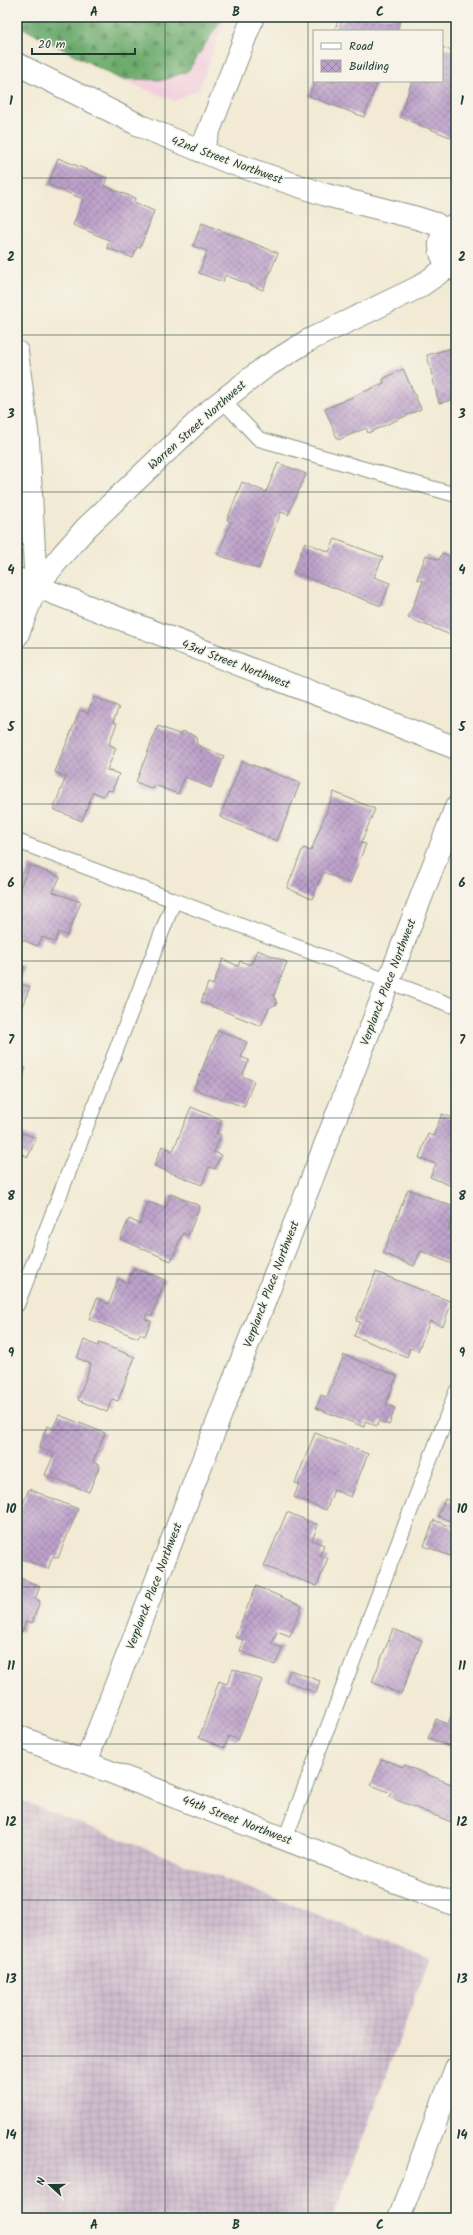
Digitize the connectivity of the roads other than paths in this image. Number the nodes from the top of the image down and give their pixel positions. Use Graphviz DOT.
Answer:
graph roads {
  1 [pos="254,17"];
  2 [pos="17,64"];
  3 [pos="201,151"];
  4 [pos="451,227"];
  5 [pos="453,268"];
  6 [pos="17,352"];
  7 [pos="222,400"];
  8 [pos="456,495"];
  9 [pos="26,583"];
  10 [pos="17,636"];
  11 [pos="456,748"];
  12 [pos="456,806"];
  13 [pos="17,841"];
  14 [pos="174,901"];
  15 [pos="388,981"];
  16 [pos="456,1007"];
  17 [pos="17,1305"];
  18 [pos="456,1392"];
  19 [pos="17,1736"];
  20 [pos="86,1762"];
  21 [pos="285,1839"];
  22 [pos="456,1905"];
  23 [pos="456,2068"];
  24 [pos="399,2218"];
  1 -- 3 [label="street"];
  2 -- 3 [label="street, 42nd Street Northwest"];
  3 -- 4 [label="street, 42nd Street Northwest"];
  4 -- 5 [label="street, 42nd Street Northwest"];
  5 -- 7 [label="street, Warren Street Northwest"];
  6 -- 9 [label="street, Warren Street Northwest"];
  7 -- 8 [label="lane"];
  7 -- 9 [label="street, Warren Street Northwest"];
  9 -- 10 [label="street, Warren Street Northwest"];
  9 -- 11 [label="street, 43rd Street Northwest"];
  12 -- 15 [label="street, Verplanck Place Northwest"];
  13 -- 14 [label="lane"];
  14 -- 15 [label="lane"];
  14 -- 17 [label="lane"];
  15 -- 16 [label="lane"];
  15 -- 20 [label="street, Verplanck Place Northwest"];
  18 -- 21 [label="lane"];
  19 -- 20 [label="street, 44th Street Northwest"];
  20 -- 21 [label="street, 44th Street Northwest"];
  21 -- 22 [label="street, 44th Street Northwest"];
  23 -- 24 [label="street"];
}
